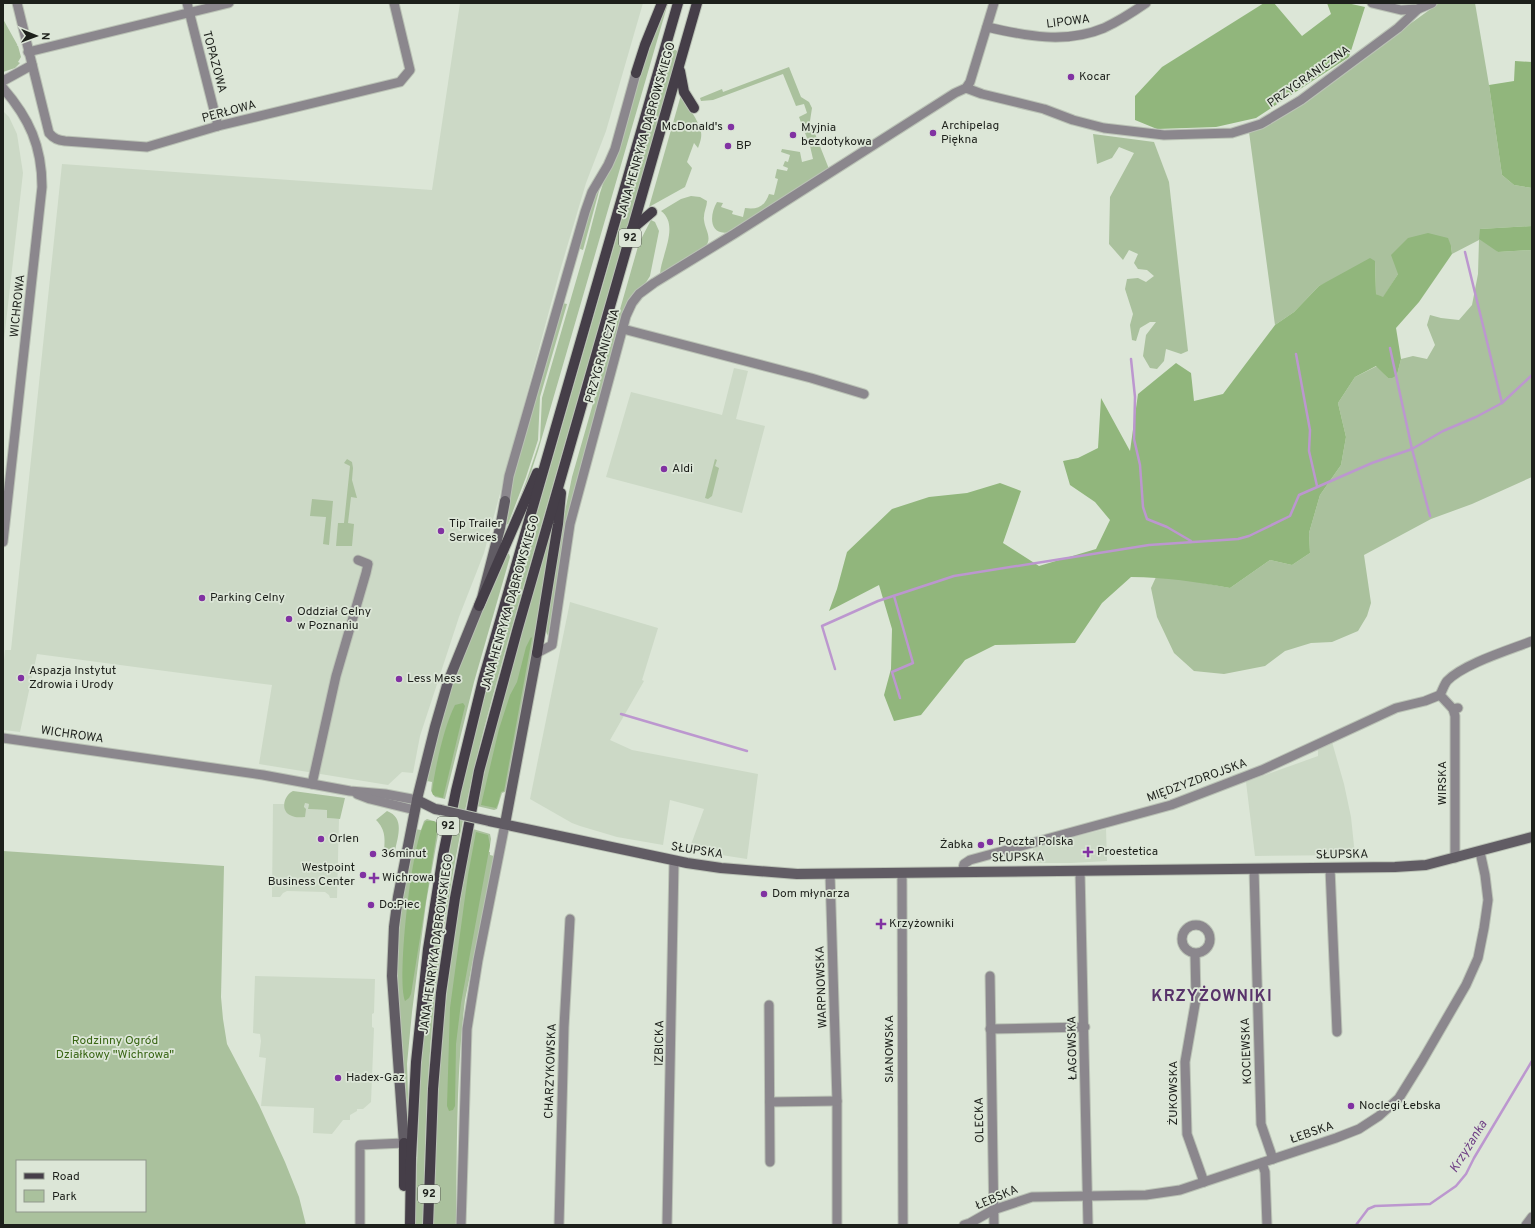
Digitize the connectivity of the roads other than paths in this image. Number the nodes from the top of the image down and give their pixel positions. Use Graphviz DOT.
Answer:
graph roads {
  1 [pos="17,3"];
  2 [pos="187,3"];
  3 [pos="229,3"];
  4 [pos="394,3"];
  5 [pos="662,3"];
  6 [pos="678,3"];
  7 [pos="697,3"];
  8 [pos="994,3"];
  9 [pos="1146,3"];
  10 [pos="1372,3"];
  11 [pos="1432,3"];
  12 [pos="1418,9"];
  13 [pos="189,13"];
  14 [pos="987,26"];
  15 [pos="28,52"];
  16 [pos="680,64"];
  17 [pos="32,65"];
  18 [pos="636,73"];
  19 [pos="3,81"];
  20 [pos="3,88"];
  21 [pos="966,88"];
  22 [pos="694,108"];
  23 [pos="218,126"];
  24 [pos="652,212"];
  25 [pos="632,229"];
  26 [pos="622,329"];
  27 [pos="864,394"];
  28 [pos="551,444"];
  29 [pos="562,473"];
  30 [pos="505,501"];
  31 [pos="3,542"];
  32 [pos="358,560"];
  33 [pos="479,606"];
  34 [pos="1532,641"];
  35 [pos="537,653"];
  36 [pos="1440,695"];
  37 [pos="3,738"];
  38 [pos="312,784"];
  39 [pos="416,805"];
  40 [pos="506,824"];
  41 [pos="1532,837"];
  42 [pos="1480,852"];
  43 [pos="1455,858"];
  44 [pos="674,861"];
  45 [pos="1330,868"];
  46 [pos="1254,869"];
  47 [pos="1080,871"];
  48 [pos="962,872"];
  49 [pos="902,873"];
  50 [pos="830,874"];
  51 [pos="570,919"];
  52 [pos="1195,954"];
  53 [pos="990,976"];
  54 [pos="769,1004"];
  55 [pos="1085,1027"];
  56 [pos="990,1029"];
  57 [pos="1337,1032"];
  58 [pos="837,1100"];
  59 [pos="770,1102"];
  60 [pos="404,1143"];
  61 [pos="1272,1159"];
  62 [pos="770,1162"];
  63 [pos="1262,1163"];
  64 [pos="1204,1182"];
  65 [pos="1088,1195"];
  66 [pos="993,1210"];
  67 [pos="1532,1217"];
  68 [pos="410,1222"];
  69 [pos="360,1225"];
  70 [pos="428,1225"];
  71 [pos="461,1225"];
  72 [pos="559,1225"];
  73 [pos="667,1225"];
  74 [pos="838,1225"];
  75 [pos="903,1225"];
  76 [pos="964,1225"];
  77 [pos="994,1225"];
  78 [pos="1088,1225"];
  79 [pos="1267,1225"];
  80 [pos="1526,1225"];
  1 -- 15 [label="street"];
  2 -- 13 [label="street, TOPAZOWA"];
  3 -- 13 [label="street"];
  4 -- 23 [label="street, PERŁOWA"];
  5 -- 18 [label="main road"];
  6 -- 28 [label="main road, JANA HENRYKA DĄBROWSKIEGO / 92"];
  7 -- 16 [label="main road, JANA HENRYKA DĄBROWSKIEGO / 92"];
  8 -- 14 [label="street"];
  9 -- 14 [label="street, LIPOWA"];
  10 -- 12 [label="street"];
  11 -- 12 [label="street"];
  12 -- 21 [label="street, PRZYGRANICZNA"];
  13 -- 15 [label="street"];
  13 -- 23 [label="street, TOPAZOWA"];
  14 -- 21 [label="street"];
  15 -- 17 [label="street"];
  16 -- 22 [label="main road"];
  16 -- 25 [label="main road, JANA HENRYKA DĄBROWSKIEGO / 92"];
  17 -- 19 [label="street"];
  17 -- 23 [label="street, PERŁOWA"];
  18 -- 30 [label="street"];
  20 -- 31 [label="street, WICHROWA"];
  21 -- 26 [label="street, PRZYGRANICZNA"];
  24 -- 25 [label="main road"];
  25 -- 29 [label="main road, JANA HENRYKA DĄBROWSKIEGO / 92"];
  26 -- 27 [label="street"];
  26 -- 35 [label="street, PRZYGRANICZNA"];
  28 -- 33 [label="main road"];
  28 -- 68 [label="main road, JANA HENRYKA DĄBROWSKIEGO / 92"];
  29 -- 35 [label="main road"];
  29 -- 70 [label="main road, JANA HENRYKA DĄBROWSKIEGO / 92"];
  30 -- 33 [label="street"];
  32 -- 38 [label="street"];
  33 -- 39 [label="street"];
  34 -- 36 [label="street"];
  35 -- 40 [label="street"];
  36 -- 43 [label="street, WIRSKA"];
  36 -- 48 [label="street, MIĘDZYZDROJSKA"];
  37 -- 38 [label="street, WICHROWA"];
  38 -- 39 [label="street, WICHROWA"];
  39 -- 40 [label="street, SŁUPSKA, bridge"];
  39 -- 60 [label="street"];
  40 -- 44 [label="street, SŁUPSKA"];
  40 -- 71 [label="street"];
  41 -- 42 [label="street, SŁUPSKA"];
  42 -- 43 [label="street, SŁUPSKA"];
  42 -- 61 [label="street, ŁEBSKA"];
  43 -- 45 [label="street, SŁUPSKA"];
  44 -- 50 [label="street, SŁUPSKA"];
  44 -- 73 [label="street, IZBICKA"];
  45 -- 46 [label="street, SŁUPSKA"];
  45 -- 57 [label="street"];
  46 -- 47 [label="street, SŁUPSKA"];
  46 -- 61 [label="street, KOCIEWSKA"];
  47 -- 48 [label="street, SŁUPSKA"];
  47 -- 55 [label="street, ŁAGOWSKA"];
  48 -- 49 [label="street, SŁUPSKA"];
  49 -- 50 [label="street, SŁUPSKA"];
  49 -- 75 [label="street, SIANOWSKA"];
  50 -- 58 [label="street, WARPNOWSKA"];
  51 -- 72 [label="street, CHARZYKOWSKA"];
  52 -- 64 [label="street, ŻUKOWSKA"];
  53 -- 56 [label="street, OLECKA"];
  54 -- 59 [label="street"];
  55 -- 56 [label="street"];
  55 -- 65 [label="street, ŁAGOWSKA"];
  56 -- 66 [label="street, OLECKA"];
  58 -- 59 [label="street"];
  58 -- 74 [label="street, WARPNOWSKA"];
  59 -- 62 [label="street"];
  60 -- 68 [label="main road"];
  60 -- 69 [label="street"];
  61 -- 63 [label="street, ŁEBSKA"];
  63 -- 64 [label="street, ŁEBSKA"];
  63 -- 79 [label="street"];
  64 -- 65 [label="street, ŁEBSKA"];
  65 -- 66 [label="street, ŁEBSKA"];
  65 -- 78 [label="street, ŁAGOWSKA"];
  66 -- 76 [label="street, ŁEBSKA"];
  66 -- 77 [label="street, OLECKA"];
  67 -- 80 [label="street"];
}
